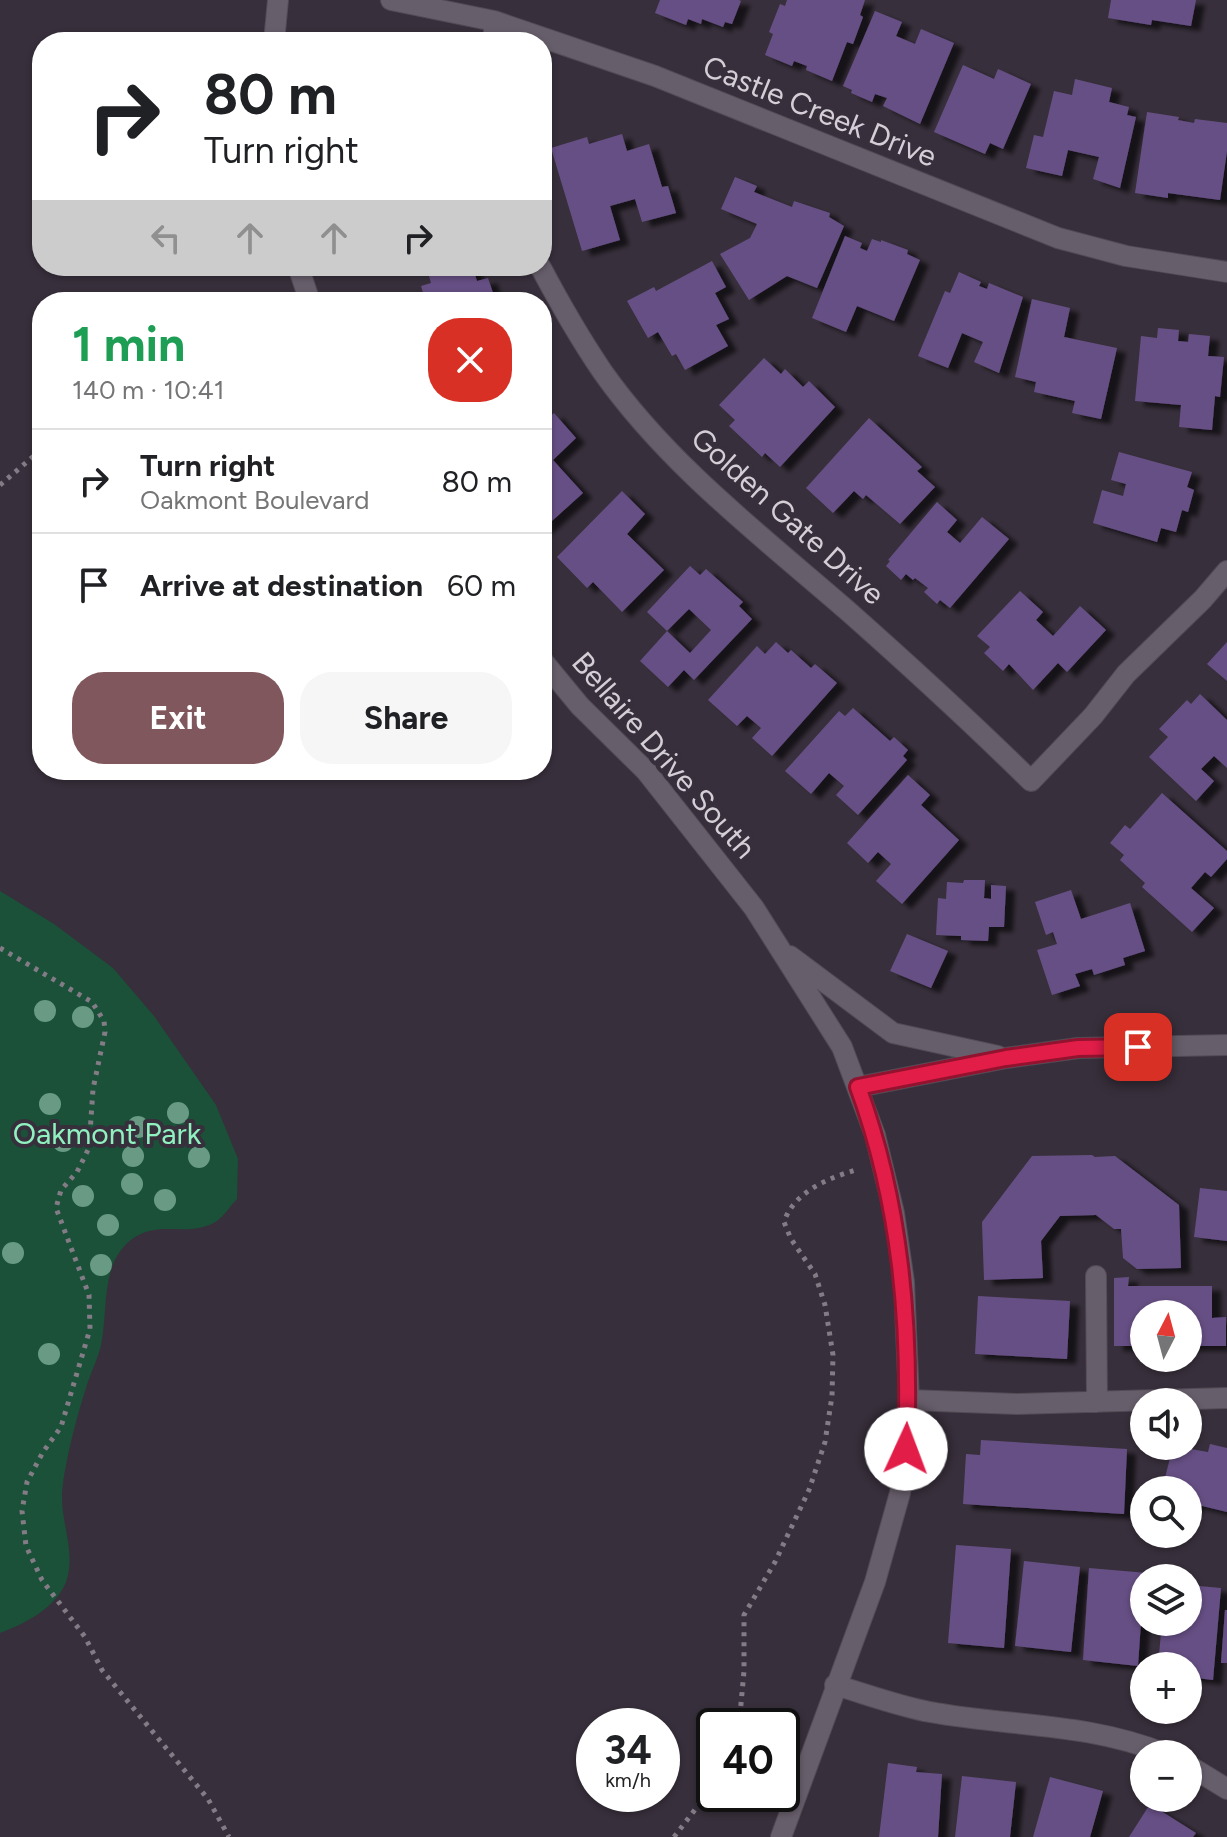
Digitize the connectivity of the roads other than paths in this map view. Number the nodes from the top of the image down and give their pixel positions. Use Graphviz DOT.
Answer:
graph roads {
  1 [pos="278,0"];
  2 [pos="391,0"];
  3 [pos="494,21"];
  4 [pos="275,32"];
  5 [pos="494,32"];
  6 [pos="526,32"];
  7 [pos="552,41"];
  8 [pos="1227,272"];
  9 [pos="545,276"];
  10 [pos="1227,571"];
  11 [pos="552,672"];
  12 [pos="780,949"];
  13 [pos="1227,1045"];
  14 [pos="1006,1058"];
  15 [pos="858,1087"];
  16 [pos="1096,1276"];
  17 [pos="1227,1398"];
  18 [pos="909,1400"];
  19 [pos="1097,1402"];
  20 [pos="835,1685"];
  21 [pos="1130,1741"];
  22 [pos="1202,1774"];
  23 [pos="1227,1789"];
  24 [pos="781,1837"];
  1 -- 4 [label="street"];
  2 -- 3 [label="street, Castle Creek Drive"];
  3 -- 5 [label="street"];
  3 -- 6 [label="street, Castle Creek Drive"];
  7 -- 8 [label="street, Castle Creek Drive"];
  9 -- 10 [label="street, Golden Gate Drive"];
  11 -- 12 [label="street, Bellaire Drive South"];
  12 -- 14 [label="street"];
  12 -- 15 [label="street, Bellaire Drive South"];
  13 -- 14 [label="street"];
  14 -- 15 [label="street"];
  15 -- 18 [label="street, Bellaire Drive South"];
  16 -- 19 [label="street"];
  17 -- 19 [label="street"];
  18 -- 19 [label="street"];
  18 -- 20 [label="street, Bellaire Drive South"];
  20 -- 21 [label="street"];
  20 -- 24 [label="street, Bellaire Drive South"];
  22 -- 23 [label="street"];
}
